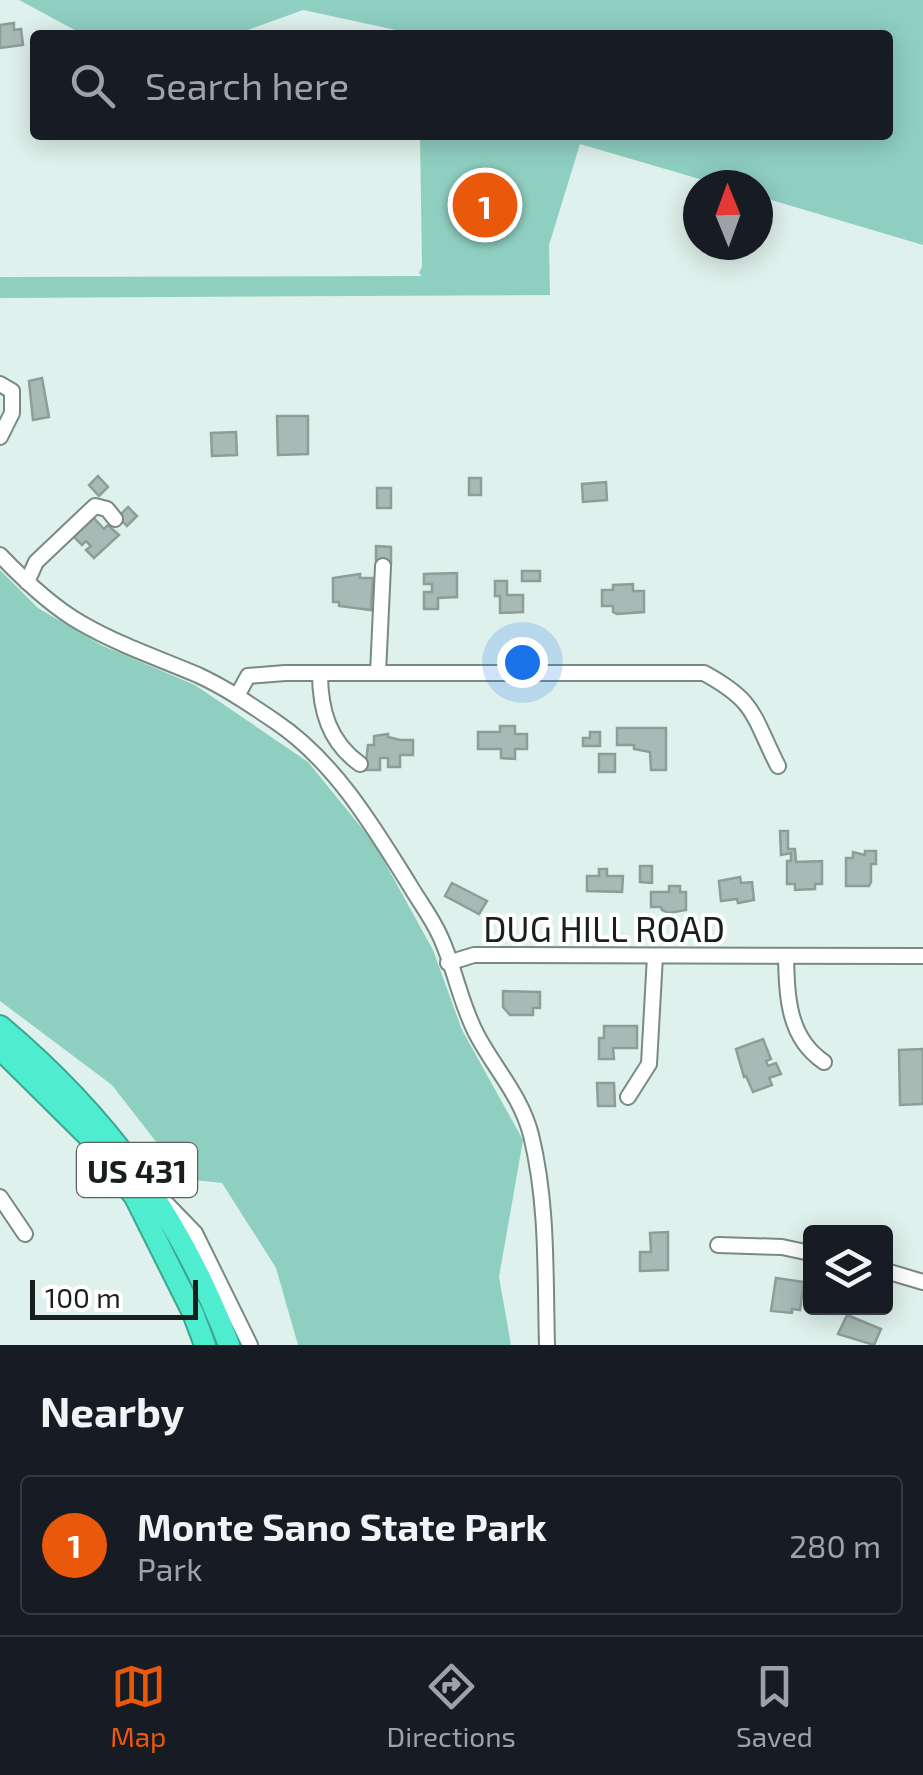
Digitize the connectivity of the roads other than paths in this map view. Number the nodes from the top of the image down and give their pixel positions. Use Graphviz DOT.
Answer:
graph roads {
  1 [pos="0,384"];
  2 [pos="0,438"];
  3 [pos="115,519"];
  4 [pos="0,555"];
  5 [pos="383,566"];
  6 [pos="28,582"];
  7 [pos="320,673"];
  8 [pos="378,673"];
  9 [pos="236,696"];
  10 [pos="360,764"];
  11 [pos="778,766"];
  12 [pos="655,956"];
  13 [pos="923,956"];
  14 [pos="786,958"];
  15 [pos="448,964"];
  16 [pos="0,1026"];
  17 [pos="0,1049"];
  18 [pos="824,1062"];
  19 [pos="628,1097"];
  20 [pos="147,1182"];
  21 [pos="0,1197"];
  22 [pos="25,1234"];
  23 [pos="718,1245"];
  24 [pos="803,1252"];
  25 [pos="893,1273"];
  26 [pos="923,1282"];
  27 [pos="206,1345"];
  28 [pos="229,1345"];
  29 [pos="250,1345"];
  30 [pos="547,1345"];
  1 -- 2 [label="street"];
  3 -- 6 [label="street"];
  4 -- 6 [label="street"];
  5 -- 8 [label="street"];
  6 -- 9 [label="street"];
  7 -- 8 [label="street"];
  7 -- 9 [label="street"];
  7 -- 10 [label="street"];
  8 -- 11 [label="street"];
  9 -- 15 [label="street"];
  12 -- 14 [label="street, DUG HILL ROAD"];
  12 -- 15 [label="street, DUG HILL ROAD"];
  12 -- 19 [label="street"];
  13 -- 14 [label="street, DUG HILL ROAD"];
  14 -- 18 [label="street"];
  15 -- 30 [label="street, DUG HILL ROAD"];
  16 -- 20 [label="highway, US 431"];
  17 -- 27 [label="highway, US 431"];
  20 -- 28 [label="highway, US 431"];
  20 -- 29 [label="street"];
  21 -- 22 [label="street"];
  23 -- 24 [label="street"];
  25 -- 26 [label="street"];
}
